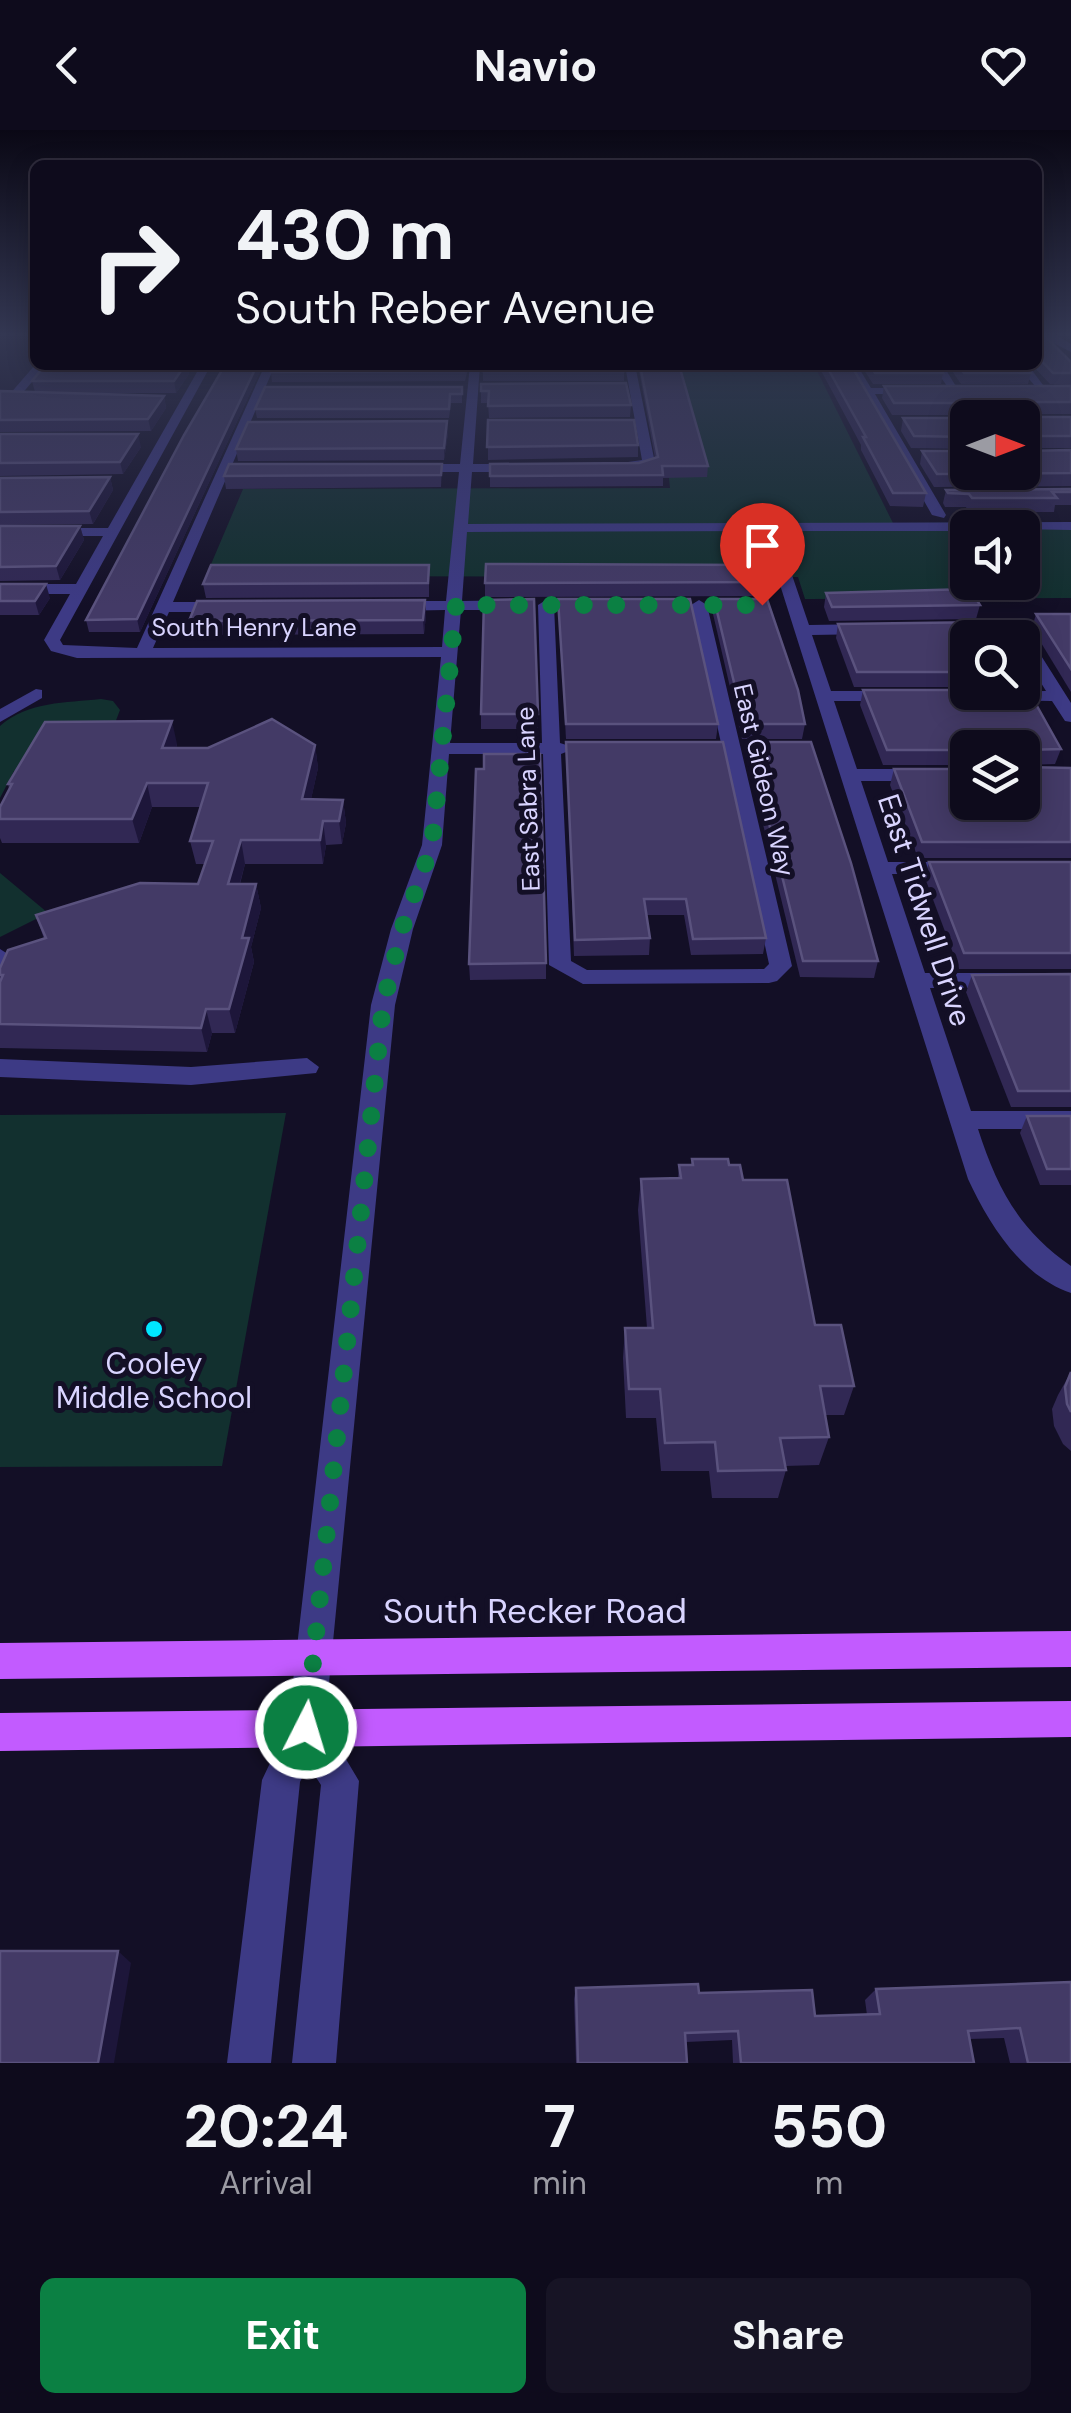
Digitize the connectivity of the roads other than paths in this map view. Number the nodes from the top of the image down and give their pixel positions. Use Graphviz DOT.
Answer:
graph roads {
  1 [pos="173,425"];
  2 [pos="887,425"];
  3 [pos="243,426"];
  4 [pos="262,426"];
  5 [pos="451,426"];
  6 [pos="470,426"];
  7 [pos="489,426"];
  8 [pos="623,426"];
  9 [pos="642,426"];
  10 [pos="146,439"];
  11 [pos="165,439"];
  12 [pos="905,456"];
  13 [pos="921,456"];
  14 [pos="392,468"];
  15 [pos="467,468"];
  16 [pos="543,468"];
  17 [pos="600,468"];
  18 [pos="224,469"];
  19 [pos="243,469"];
  20 [pos="123,482"];
  21 [pos="141,482"];
  22 [pos="927,494"];
  23 [pos="945,494"];
  24 [pos="939,515"];
  25 [pos="1071,529"];
  26 [pos="462,531"];
  27 [pos="770,531"];
  28 [pos="0,532"];
  29 [pos="113,532"];
  30 [pos="1040,532"];
  31 [pos="950,533"];
  32 [pos="0,589"];
  33 [pos="81,589"];
  34 [pos="456,605"];
  35 [pos="699,605"];
  36 [pos="242,606"];
  37 [pos="378,606"];
  38 [pos="164,607"];
  39 [pos="880,629"];
  40 [pos="937,629"];
  41 [pos="802,630"];
  42 [pos="950,630"];
  43 [pos="143,652"];
  44 [pos="451,652"];
  45 [pos="1040,667"];
  46 [pos="36,694"];
  47 [pos="824,696"];
  48 [pos="922,696"];
  49 [pos="1040,696"];
  50 [pos="1058,696"];
  51 [pos="0,717"];
  52 [pos="1071,718"];
  53 [pos="550,748"];
  54 [pos="586,748"];
  55 [pos="442,749"];
  56 [pos="950,774"];
  57 [pos="849,775"];
  58 [pos="880,868"];
  59 [pos="975,868"];
  60 [pos="0,956"];
  61 [pos="0,974"];
  62 [pos="582,977"];
  63 [pos="1071,980"];
  64 [pos="916,981"];
  65 [pos="307,1067"];
  66 [pos="0,1068"];
  67 [pos="962,1120"];
  68 [pos="1071,1120"];
  69 [pos="1071,1281"];
  70 [pos="1071,1649"];
  71 [pos="312,1655"];
  72 [pos="0,1661"];
  73 [pos="1071,1719"];
  74 [pos="306,1728"];
  75 [pos="0,1732"];
  76 [pos="249,2063"];
  77 [pos="314,2063"];
  1 -- 11 [label="street"];
  2 -- 12 [label="street"];
  3 -- 4 [label="street"];
  3 -- 18 [label="street"];
  5 -- 6 [label="street"];
  6 -- 7 [label="street"];
  6 -- 15 [label="street"];
  8 -- 9 [label="street"];
  9 -- 17 [label="street"];
  10 -- 11 [label="street"];
  11 -- 21 [label="street"];
  12 -- 13 [label="street"];
  12 -- 22 [label="street"];
  14 -- 15 [label="street"];
  15 -- 16 [label="street"];
  15 -- 26 [label="street"];
  18 -- 19 [label="street"];
  18 -- 38 [label="street"];
  20 -- 21 [label="street"];
  21 -- 29 [label="street"];
  22 -- 23 [label="street"];
  22 -- 24 [label="street"];
  25 -- 27 [label="street"];
  25 -- 30 [label="street"];
  26 -- 27 [label="street"];
  26 -- 34 [label="street"];
  27 -- 31 [label="street"];
  27 -- 41 [label="street, East Tidwell Drive"];
  28 -- 29 [label="street"];
  29 -- 33 [label="street"];
  32 -- 33 [label="street"];
  33 -- 43 [label="street, South Henry Lane"];
  34 -- 37 [label="street"];
  34 -- 44 [label="street"];
  34 -- 53 [label="street, East Sabra Lane"];
  35 -- 62 [label="street, East Gideon Way"];
  36 -- 38 [label="street"];
  38 -- 43 [label="street"];
  39 -- 41 [label="street"];
  40 -- 42 [label="street"];
  41 -- 47 [label="street, East Tidwell Drive"];
  43 -- 44 [label="street, South Henry Lane"];
  44 -- 55 [label="street"];
  45 -- 50 [label="street"];
  46 -- 51 [label="street"];
  47 -- 48 [label="street"];
  47 -- 57 [label="street, East Tidwell Drive"];
  49 -- 50 [label="street"];
  50 -- 52 [label="street"];
  53 -- 54 [label="street"];
  53 -- 55 [label="street"];
  53 -- 62 [label="street, East Sabra Lane"];
  55 -- 71 [label="street"];
  56 -- 57 [label="street"];
  57 -- 58 [label="street, East Tidwell Drive"];
  58 -- 59 [label="street"];
  58 -- 64 [label="street, East Tidwell Drive"];
  60 -- 61 [label="street"];
  63 -- 64 [label="street"];
  64 -- 67 [label="street, East Tidwell Drive"];
  65 -- 66 [label="street"];
  67 -- 68 [label="street"];
  67 -- 69 [label="street, East Tidwell Drive"];
  70 -- 71 [label="main road, South Recker Road"];
  71 -- 72 [label="main road, South Recker Road"];
  71 -- 74 [label="street"];
  73 -- 74 [label="main road"];
  74 -- 75 [label="main road"];
  74 -- 76 [label="street"];
  74 -- 77 [label="street"];
}
